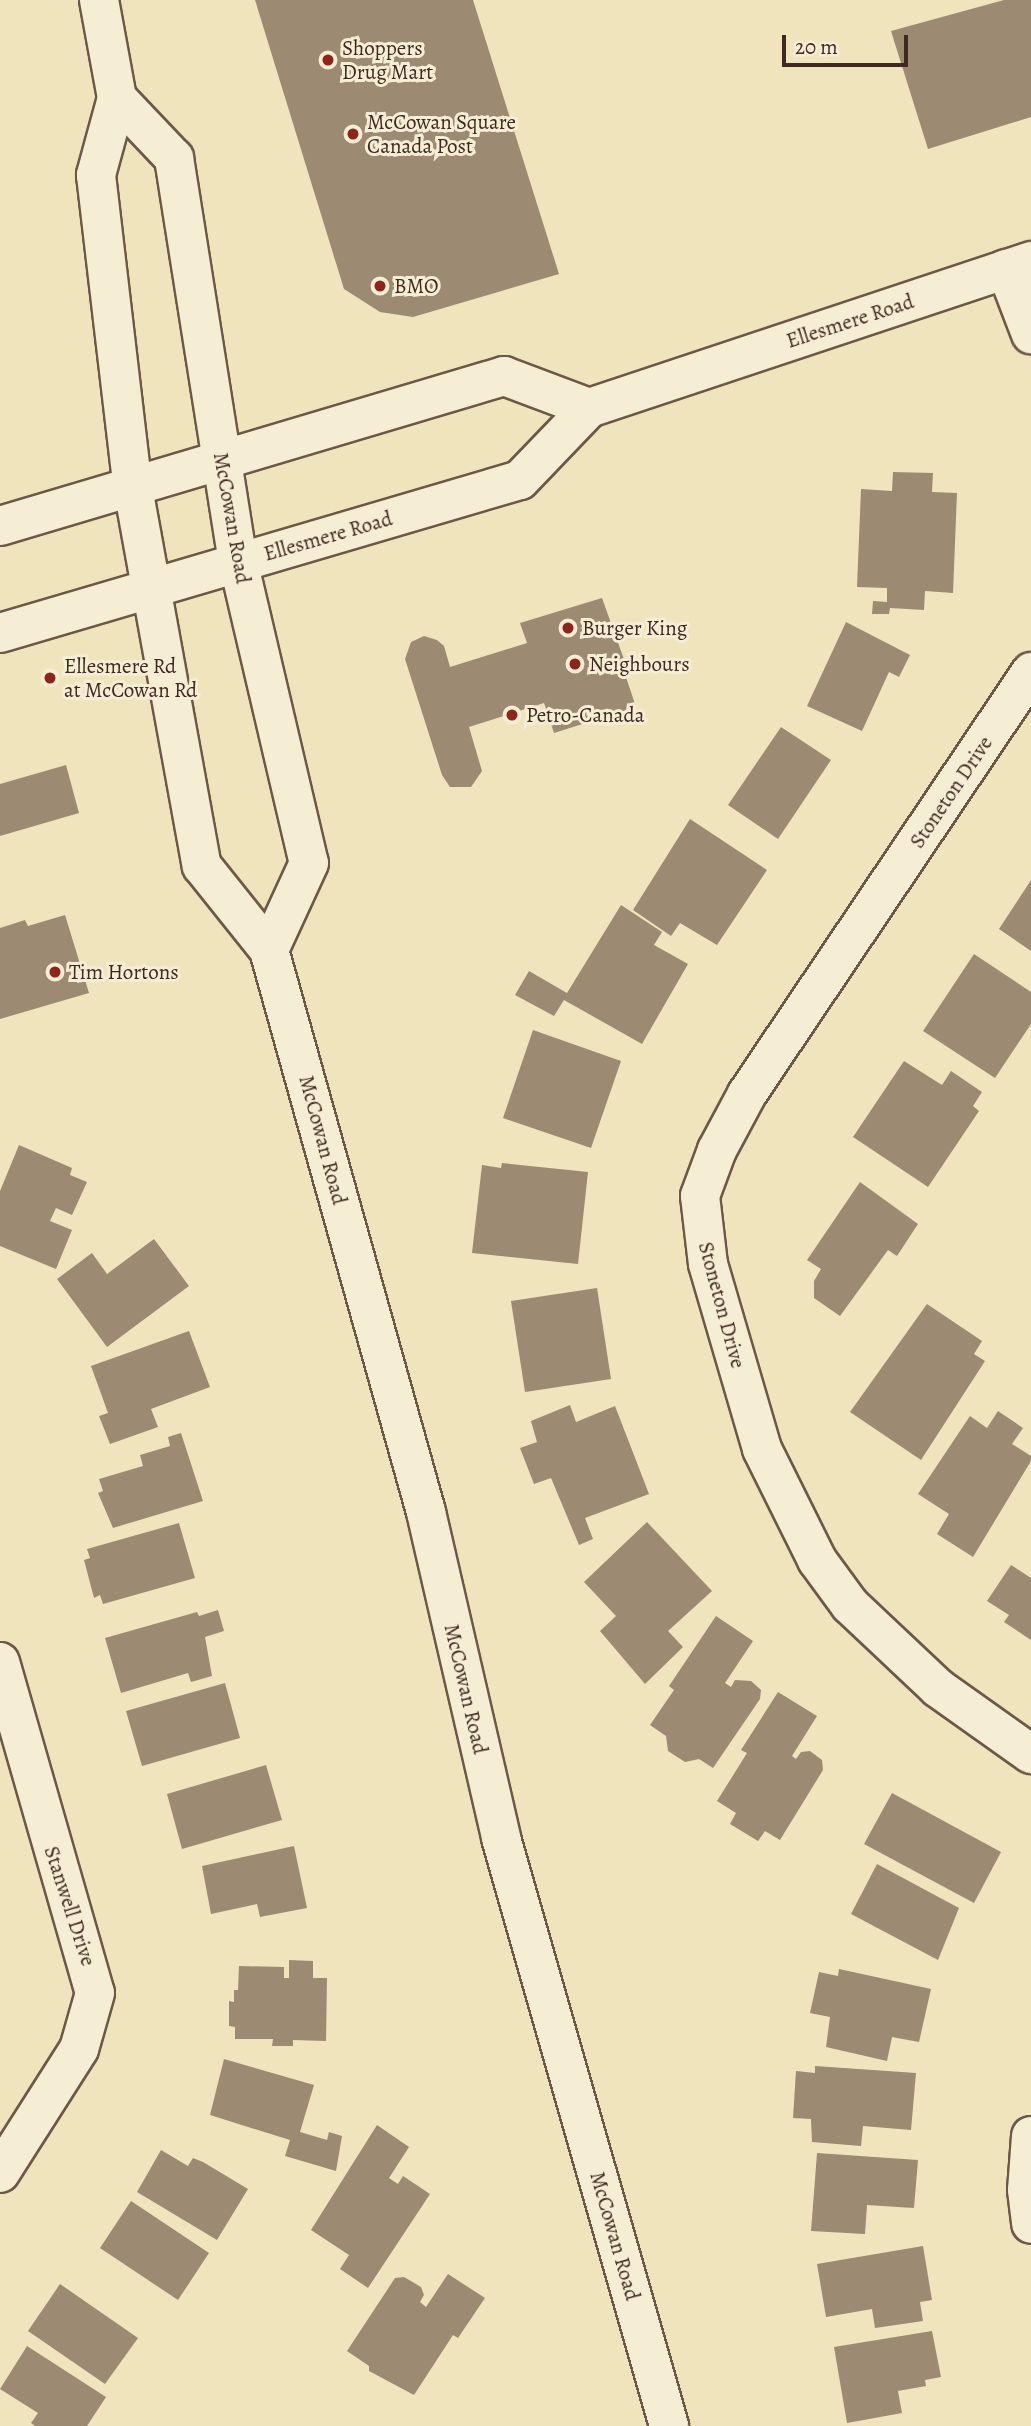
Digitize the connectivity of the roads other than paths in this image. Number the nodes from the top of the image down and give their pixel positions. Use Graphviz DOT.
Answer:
graph roads {
  1 [pos="99,0"];
  2 [pos="117,98"];
  3 [pos="1019,265"];
  4 [pos="1031,334"];
  5 [pos="589,408"];
  6 [pos="220,457"];
  7 [pos="133,488"];
  8 [pos="0,526"];
  9 [pos="238,561"];
  10 [pos="150,589"];
  11 [pos="0,632"];
  12 [pos="1031,672"];
  13 [pos="270,950"];
  14 [pos="0,1662"];
  15 [pos="1031,1754"];
  16 [pos="1031,2136"];
  17 [pos="0,2173"];
  18 [pos="1031,2224"];
  19 [pos="669,2426"];
  1 -- 2 [label="main road, McCowan Road"];
  2 -- 6 [label="main road, McCowan Road"];
  2 -- 7 [label="main road, McCowan Road"];
  3 -- 4 [label="main road"];
  3 -- 5 [label="main road, Ellesmere Road"];
  5 -- 6 [label="main road"];
  5 -- 9 [label="main road, Ellesmere Road"];
  6 -- 7 [label="main road"];
  6 -- 9 [label="main road, McCowan Road"];
  7 -- 8 [label="main road"];
  7 -- 10 [label="main road, McCowan Road"];
  9 -- 10 [label="main road, Ellesmere Road"];
  9 -- 13 [label="main road, McCowan Road"];
  10 -- 11 [label="main road, Ellesmere Road"];
  10 -- 13 [label="main road, McCowan Road"];
  12 -- 15 [label="main road, Stoneton Drive"];
  13 -- 19 [label="main road, McCowan Road"];
  14 -- 17 [label="main road, Stanwell Drive"];
  16 -- 18 [label="main road"];
}
